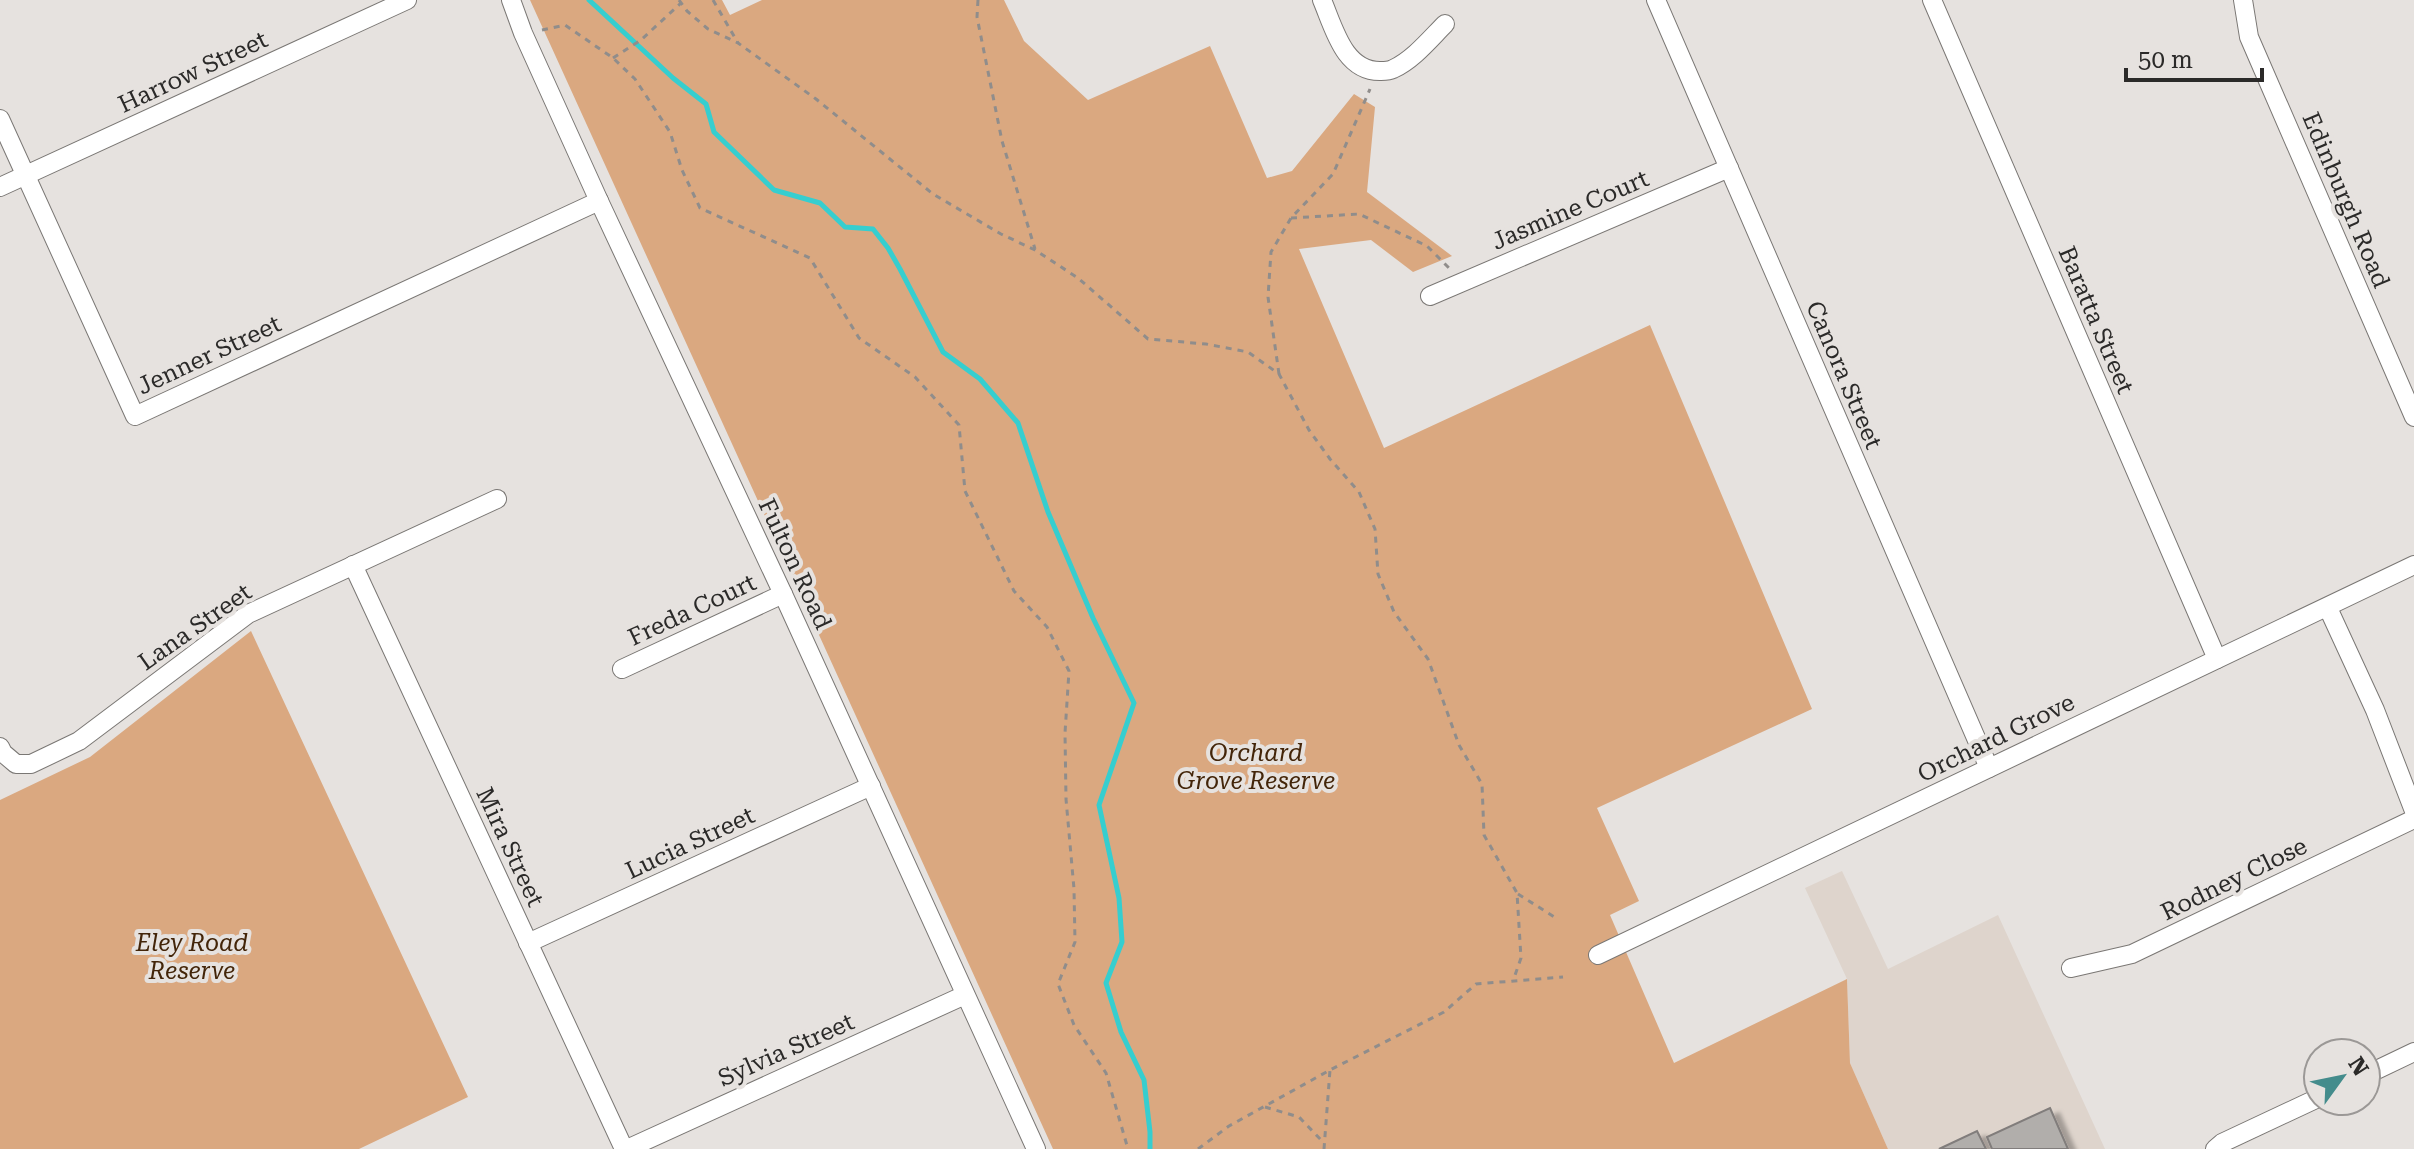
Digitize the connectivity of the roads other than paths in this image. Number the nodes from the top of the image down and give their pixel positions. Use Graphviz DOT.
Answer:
graph roads {
  1 [pos="407,0"];
  2 [pos="511,0"];
  3 [pos="1322,0"];
  4 [pos="1656,0"];
  5 [pos="1932,0"];
  6 [pos="2243,0"];
  7 [pos="1445,24"];
  8 [pos="0,119"];
  9 [pos="1729,168"];
  10 [pos="25,175"];
  11 [pos="0,187"];
  12 [pos="599,201"];
  13 [pos="1430,296"];
  14 [pos="2414,417"];
  15 [pos="497,499"];
  16 [pos="353,565"];
  17 [pos="2414,565"];
  18 [pos="783,594"];
  19 [pos="2328,608"];
  20 [pos="2217,659"];
  21 [pos="622,669"];
  22 [pos="0,747"];
  23 [pos="1989,768"];
  24 [pos="871,786"];
  25 [pos="2414,810"];
  26 [pos="2414,819"];
  27 [pos="528,943"];
  28 [pos="1598,955"];
  29 [pos="2071,968"];
  30 [pos="965,995"];
  31 [pos="2414,1052"];
  32 [pos="2382,1067"];
  33 [pos="2302,1106"];
  34 [pos="626,1149"];
  35 [pos="1036,1149"];
  36 [pos="2215,1149"];
  1 -- 10 [label="street, Harrow Street"];
  2 -- 12 [label="street, Fulton Road"];
  3 -- 7 [label="street"];
  4 -- 9 [label="street, Canora Street"];
  5 -- 20 [label="street, Baratta Street"];
  6 -- 14 [label="street, Edinburgh Road"];
  8 -- 10 [label="street, Jenner Street"];
  9 -- 13 [label="street, Jasmine Court"];
  9 -- 23 [label="street, Canora Street"];
  10 -- 11 [label="street, Harrow Street"];
  10 -- 12 [label="street, Jenner Street"];
  12 -- 18 [label="street, Fulton Road"];
  15 -- 16 [label="street, Lana Street"];
  16 -- 22 [label="street, Lana Street"];
  16 -- 27 [label="street, Mira Street"];
  17 -- 19 [label="street, Orchard Grove"];
  18 -- 21 [label="street, Freda Court"];
  18 -- 24 [label="street, Fulton Road"];
  19 -- 20 [label="street, Orchard Grove"];
  19 -- 25 [label="street"];
  20 -- 23 [label="street, Orchard Grove"];
  23 -- 28 [label="street, Orchard Grove"];
  24 -- 27 [label="street, Lucia Street"];
  24 -- 30 [label="street, Fulton Road"];
  26 -- 29 [label="street, Rodney Close"];
  27 -- 34 [label="street, Mira Street"];
  30 -- 34 [label="street, Sylvia Street"];
  30 -- 35 [label="street, Fulton Road"];
  31 -- 32 [label="street"];
  33 -- 36 [label="street"];
}
